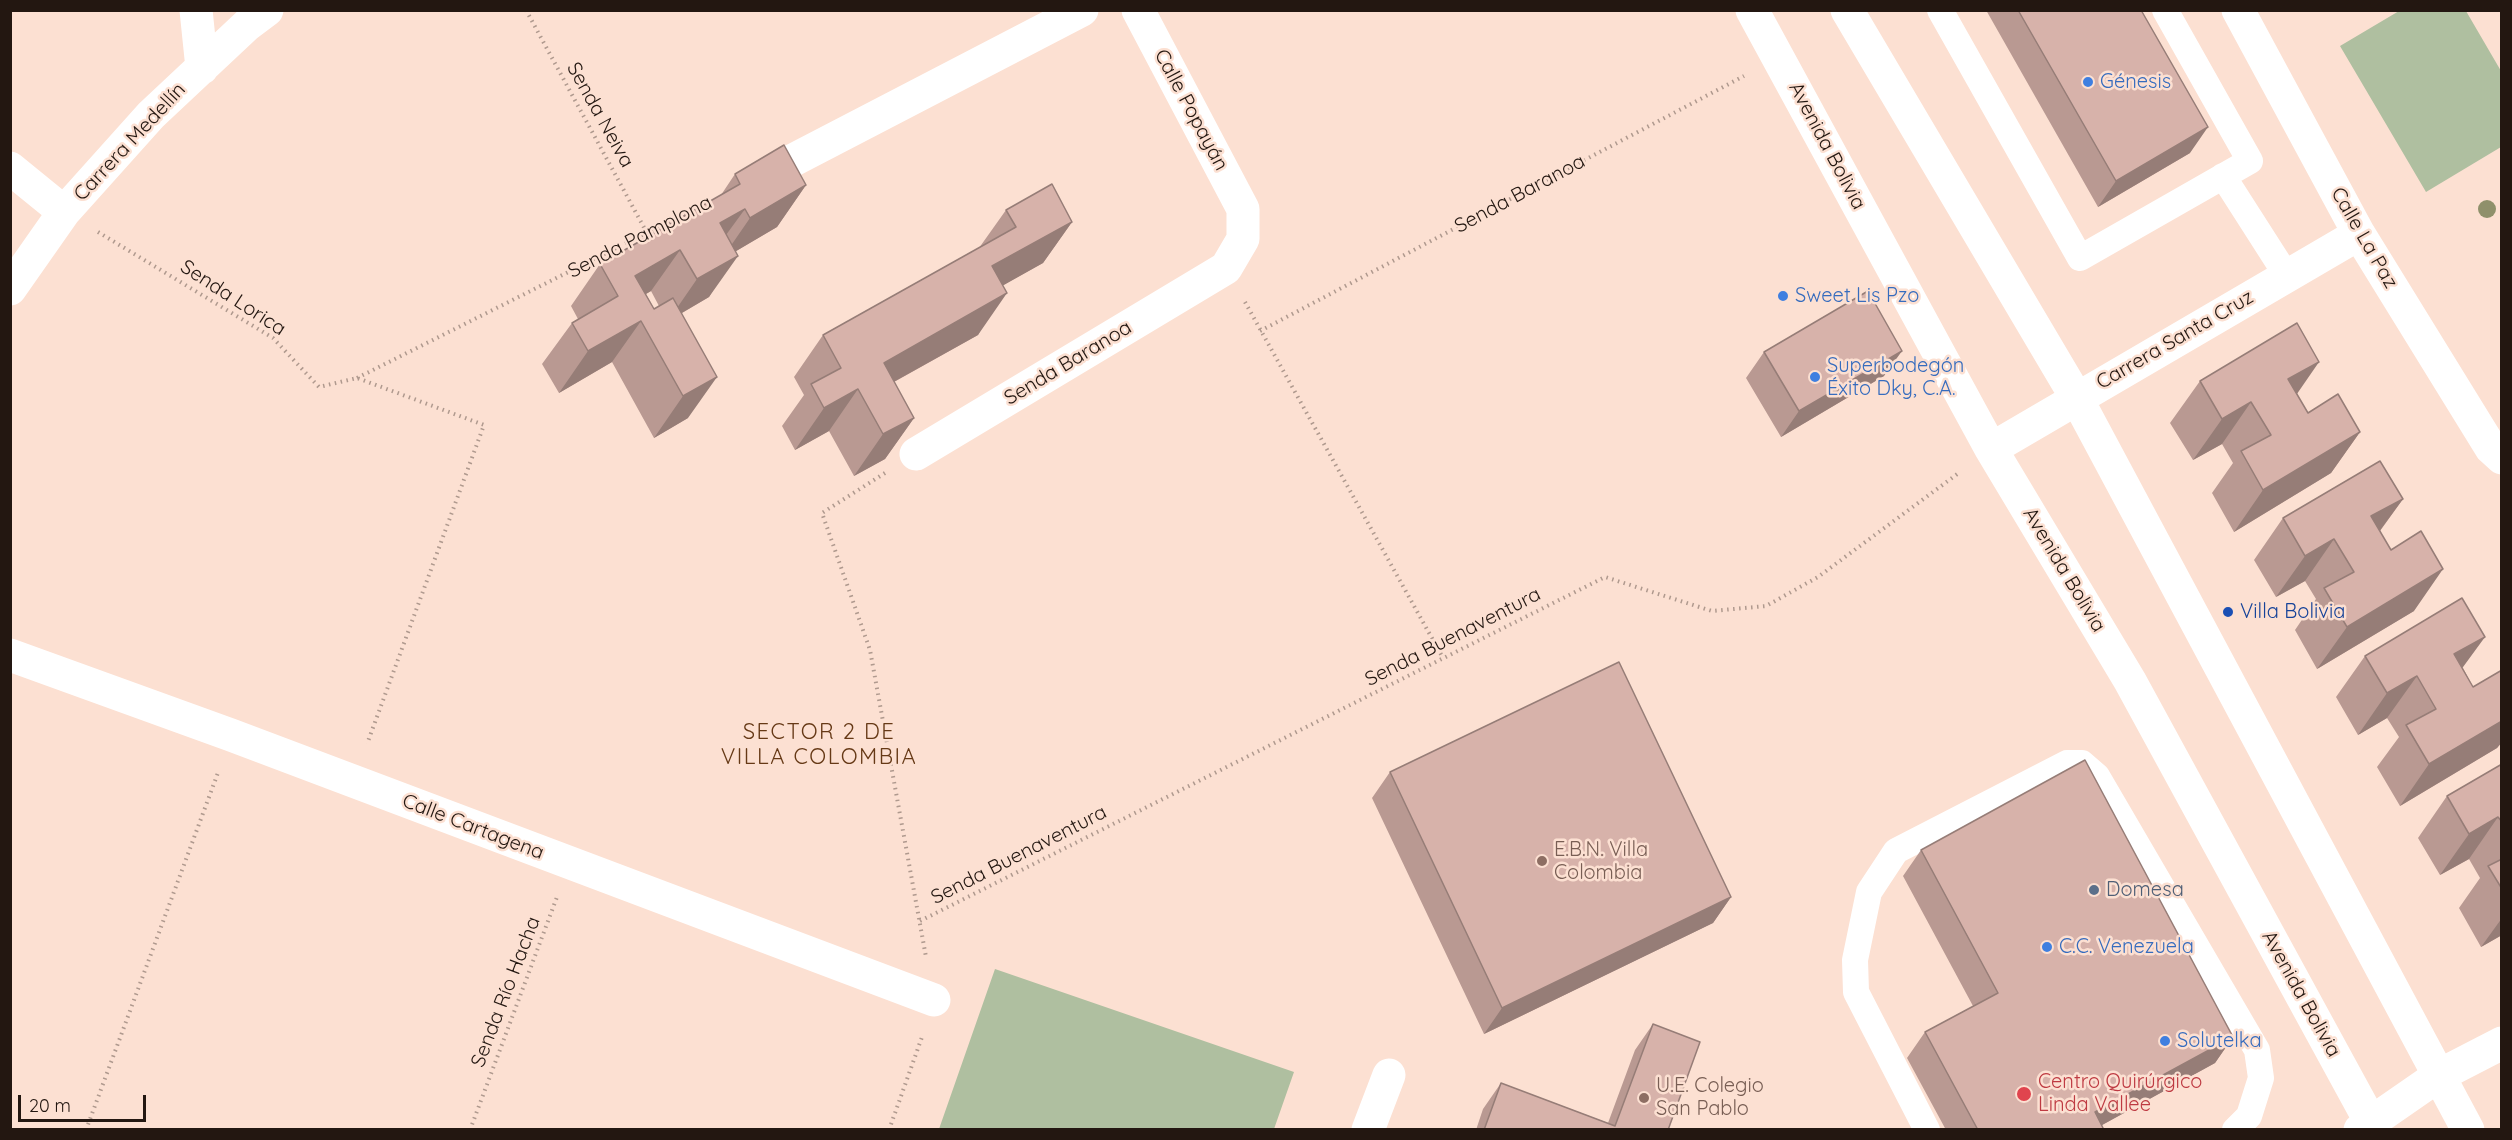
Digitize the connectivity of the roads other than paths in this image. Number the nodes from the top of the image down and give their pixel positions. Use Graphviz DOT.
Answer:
graph roads {
  1 [pos="196,10"];
  2 [pos="267,10"];
  3 [pos="1082,10"];
  4 [pos="1138,10"];
  5 [pos="1752,10"];
  6 [pos="1940,10"];
  7 [pos="2164,10"];
  8 [pos="2238,10"];
  9 [pos="1847,11"];
  10 [pos="202,68"];
  11 [pos="10,168"];
  12 [pos="778,168"];
  13 [pos="2223,176"];
  14 [pos="1243,209"];
  15 [pos="64,212"];
  16 [pos="2359,234"];
  17 [pos="2287,276"];
  18 [pos="10,289"];
  19 [pos="2076,397"];
  20 [pos="1991,449"];
  21 [pos="916,454"];
  22 [pos="2502,458"];
  23 [pos="10,655"];
  24 [pos="934,1000"];
  25 [pos="2502,1043"];
  26 [pos="1389,1076"];
  27 [pos="2438,1076"];
  28 [pos="2369,1127"];
  29 [pos="1368,1130"];
  30 [pos="1927,1130"];
  31 [pos="2235,1130"];
  32 [pos="2468,1130"];
  1 -- 10 [label="street"];
  2 -- 10 [label="street, Carrera Medellín"];
  3 -- 12 [label="street"];
  4 -- 14 [label="street, Calle Popayán"];
  5 -- 20 [label="street, Avenida Bolivia"];
  6 -- 13 [label="lane"];
  7 -- 13 [label="lane"];
  8 -- 16 [label="street, Calle La Paz"];
  9 -- 19 [label="street"];
  10 -- 15 [label="street, Carrera Medellín"];
  11 -- 15 [label="street"];
  13 -- 17 [label="lane"];
  14 -- 21 [label="street, Senda Baranoa"];
  15 -- 18 [label="street, Carrera Medellín"];
  16 -- 17 [label="street, Carrera Santa Cruz"];
  16 -- 22 [label="street, Calle La Paz"];
  17 -- 19 [label="street, Carrera Santa Cruz"];
  19 -- 20 [label="street, Carrera Santa Cruz"];
  19 -- 27 [label="street"];
  20 -- 28 [label="street, Avenida Bolivia"];
  23 -- 24 [label="street, Calle Cartagena"];
  25 -- 27 [label="street"];
  26 -- 29 [label="street"];
  27 -- 28 [label="street"];
  27 -- 32 [label="street"];
  30 -- 31 [label="lane"];
}
